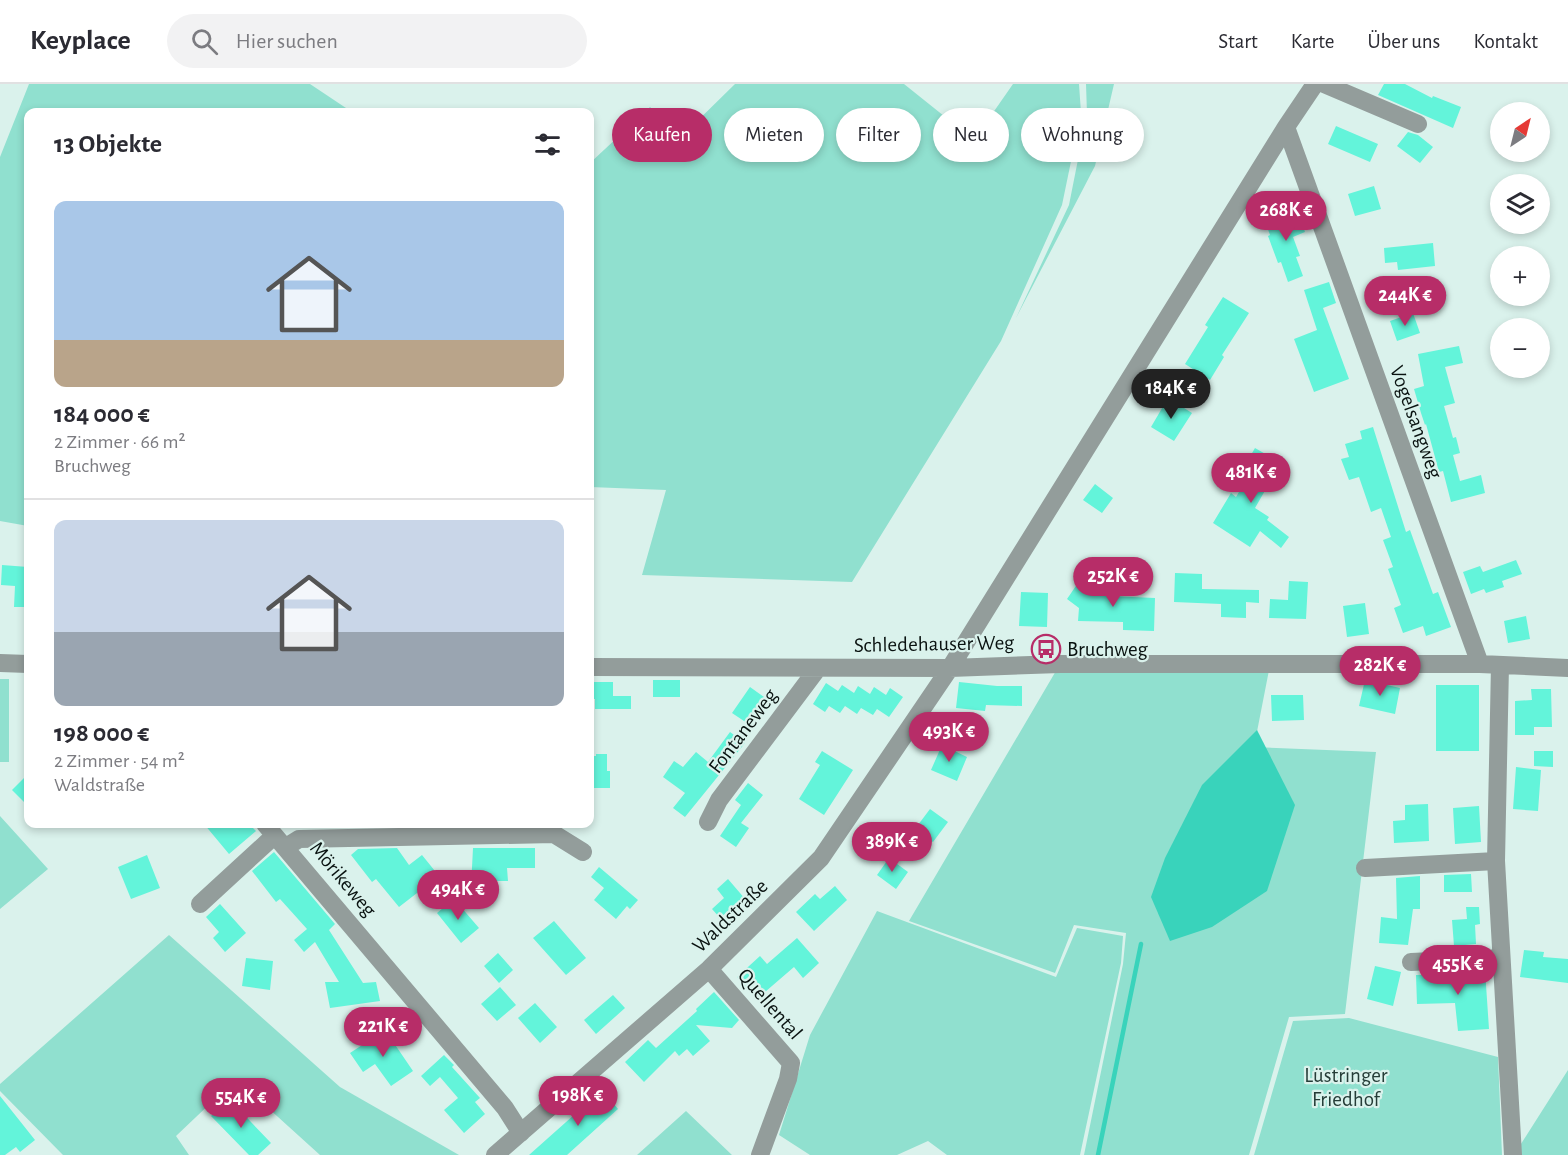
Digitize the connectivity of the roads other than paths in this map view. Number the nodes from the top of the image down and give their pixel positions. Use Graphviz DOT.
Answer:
graph roads {
  1 [pos="1315,84"];
  2 [pos="1324,84"];
  3 [pos="1418,124"];
  4 [pos="1286,127"];
  5 [pos="0,663"];
  6 [pos="24,664"];
  7 [pos="1480,664"];
  8 [pos="1500,665"];
  9 [pos="594,667"];
  10 [pos="818,668"];
  11 [pos="950,668"];
  12 [pos="1568,668"];
  13 [pos="708,822"];
  14 [pos="275,835"];
  15 [pos="583,852"];
  16 [pos="1496,861"];
  17 [pos="1365,868"];
  18 [pos="200,904"];
  19 [pos="1501,958"];
  20 [pos="1411,962"];
  21 [pos="709,969"];
  22 [pos="521,1133"];
  23 [pos="766,1150"];
  24 [pos="495,1155"];
  25 [pos="1513,1155"];
  1 -- 4 [label="street"];
  2 -- 3 [label="street"];
  4 -- 7 [label="street, Vogelsangweg"];
  4 -- 11 [label="street"];
  5 -- 6 [label="street"];
  7 -- 8 [label="street, Schledehauser Weg"];
  7 -- 11 [label="street, Schledehauser Weg"];
  8 -- 12 [label="street, Schledehauser Weg"];
  8 -- 16 [label="street"];
  9 -- 10 [label="street, Schledehauser Weg"];
  10 -- 11 [label="street, Schledehauser Weg"];
  10 -- 13 [label="street, Fontaneweg"];
  11 -- 21 [label="street, Waldstraße"];
  14 -- 15 [label="street"];
  14 -- 18 [label="street"];
  14 -- 22 [label="street, Mörikeweg"];
  16 -- 17 [label="street"];
  16 -- 19 [label="street"];
  19 -- 20 [label="street"];
  19 -- 25 [label="street"];
  21 -- 22 [label="street, Waldstraße"];
  21 -- 23 [label="street, Quellental"];
  22 -- 24 [label="street, Waldstraße"];
}
